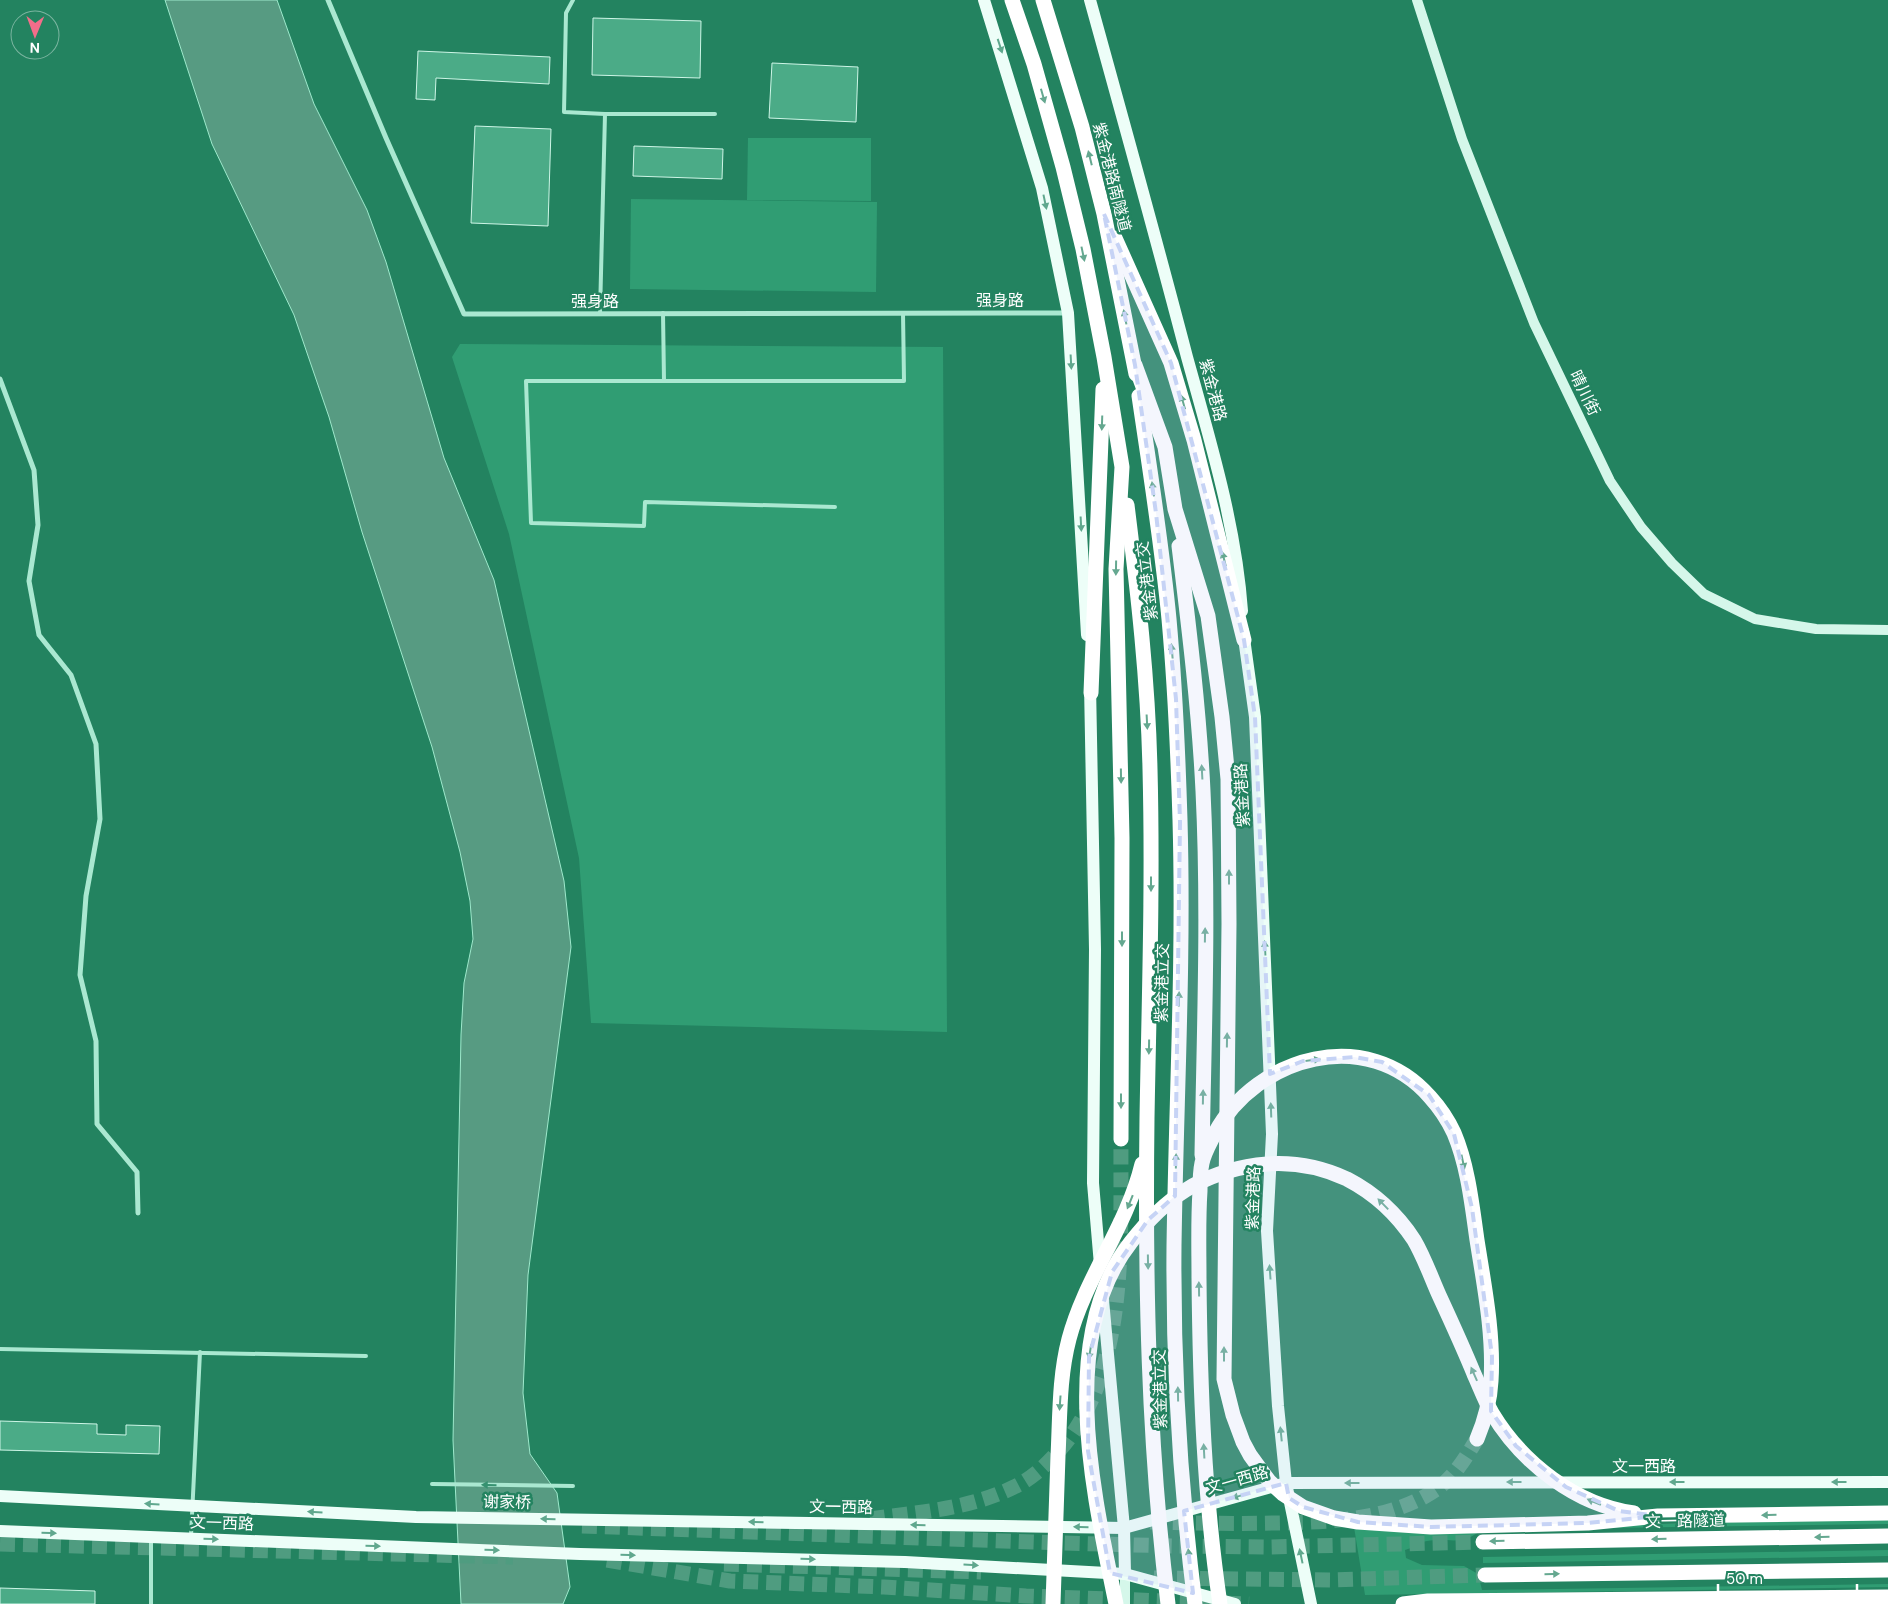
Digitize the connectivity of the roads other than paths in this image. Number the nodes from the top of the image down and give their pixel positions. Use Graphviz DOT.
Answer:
graph roads {
  1 [pos="328,0"];
  2 [pos="573,0"];
  3 [pos="984,0"];
  4 [pos="1012,0"];
  5 [pos="1043,0"];
  6 [pos="1090,0"];
  7 [pos="1417,0"];
  8 [pos="605,114"];
  9 [pos="715,114"];
  10 [pos="1104,214"];
  11 [pos="600,313"];
  12 [pos="662,313"];
  13 [pos="903,313"];
  14 [pos="1068,313"];
  15 [pos="1104,357"];
  16 [pos="1135,365"];
  17 [pos="0,379"];
  18 [pos="664,381"];
  19 [pos="1122,467"];
  20 [pos="836,507"];
  21 [pos="1175,509"];
  22 [pos="1888,630"];
  23 [pos="1244,640"];
  24 [pos="1091,693"];
  25 [pos="1147,1120"];
  26 [pos="1121,1139"];
  27 [pos="1202,1164"];
  28 [pos="138,1213"];
  29 [pos="0,1350"];
  30 [pos="200,1352"];
  31 [pos="366,1356"];
  32 [pos="1477,1439"];
  33 [pos="1888,1482"];
  34 [pos="1286,1483"];
  35 [pos="432,1484"];
  36 [pos="573,1486"];
  37 [pos="0,1496"];
  38 [pos="192,1506"];
  39 [pos="1888,1513"];
  40 [pos="1658,1516"];
  41 [pos="416,1517"];
  42 [pos="597,1520"];
  43 [pos="1124,1528"];
  44 [pos="0,1531"];
  45 [pos="1888,1536"];
  46 [pos="151,1537"];
  47 [pos="190,1538"];
  48 [pos="1483,1542"];
  49 [pos="1888,1570"];
  50 [pos="1125,1574"];
  51 [pos="1485,1576"];
  52 [pos="1888,1597"];
  53 [pos="1823,1599"];
  54 [pos="151,1604"];
  55 [pos="1053,1604"];
  56 [pos="1116,1604"];
  57 [pos="1125,1604"];
  58 [pos="1168,1604"];
  59 [pos="1195,1604"];
  60 [pos="1220,1604"];
  61 [pos="1235,1604"];
  62 [pos="1311,1604"];
  63 [pos="1403,1604"];
  64 [pos="1782,1604"];
  1 -- 11 [label="street, 强身路"];
  2 -- 8 [label="lane"];
  3 -- 14 [label="main road, one-way"];
  4 -- 15 [label="highway, one-way"];
  10 -- 5 [label="highway, 紫金港路南隧道, one-way"];
  6 -- 23 [label="main road, 紫金港路"];
  7 -- 22 [label="street, 晴川街"];
  8 -- 9 [label="lane"];
  8 -- 11 [label="lane"];
  16 -- 10 [label="highway, 紫金港路南隧道, one-way"];
  23 -- 10 [label="highway, one-way"];
  11 -- 12 [label="street, 强身路"];
  12 -- 13 [label="street, 强身路"];
  12 -- 18 [label="lane"];
  13 -- 14 [label="street, 强身路"];
  13 -- 18 [label="lane"];
  14 -- 24 [label="main road, one-way"];
  15 -- 19 [label="highway"];
  15 -- 24 [label="highway, one-way"];
  16 -- 21 [label="highway"];
  59 -- 16 [label="highway, 紫金港立交, one-way"];
  17 -- 28 [label="street"];
  18 -- 20 [label="lane"];
  19 -- 25 [label="highway, 紫金港立交, one-way"];
  19 -- 26 [label="highway, one-way"];
  27 -- 21 [label="highway, one-way"];
  40 -- 21 [label="highway, one-way"];
  34 -- 23 [label="main road, 紫金港路, one-way"];
  24 -- 43 [label="main road"];
  25 -- 55 [label="highway, one-way"];
  25 -- 58 [label="highway, 紫金港立交, one-way"];
  27 -- 32 [label="highway, one-way"];
  60 -- 27 [label="highway, one-way"];
  29 -- 30 [label="lane"];
  30 -- 31 [label="lane"];
  30 -- 38 [label="lane"];
  33 -- 34 [label="main road, 文一西路, one-way"];
  34 -- 43 [label="main road, 文一西路, one-way"];
  62 -- 34 [label="main road, 紫金港路, one-way"];
  36 -- 35 [label="lane, one-way"];
  38 -- 37 [label="main road, 文一西路, one-way"];
  41 -- 38 [label="main road, 文一西路, one-way"];
  38 -- 47 [label="lane"];
  39 -- 40 [label="highway, one-way"];
  40 -- 56 [label="highway, one-way"];
  42 -- 41 [label="main road, 谢家桥, one-way"];
  43 -- 42 [label="main road, 文一西路, one-way"];
  43 -- 50 [label="main road"];
  44 -- 46 [label="main road, 文一西路, one-way"];
  45 -- 48 [label="highway, 文一路隧道, one-way"];
  46 -- 47 [label="main road, 文一西路"];
  46 -- 54 [label="lane"];
  47 -- 50 [label="main road, 文一西路, one-way"];
  51 -- 49 [label="highway, one-way"];
  50 -- 57 [label="street"];
  50 -- 61 [label="main road"];
  52 -- 53 [label="highway"];
  53 -- 63 [label="highway"];
  53 -- 64 [label="highway"];
}
